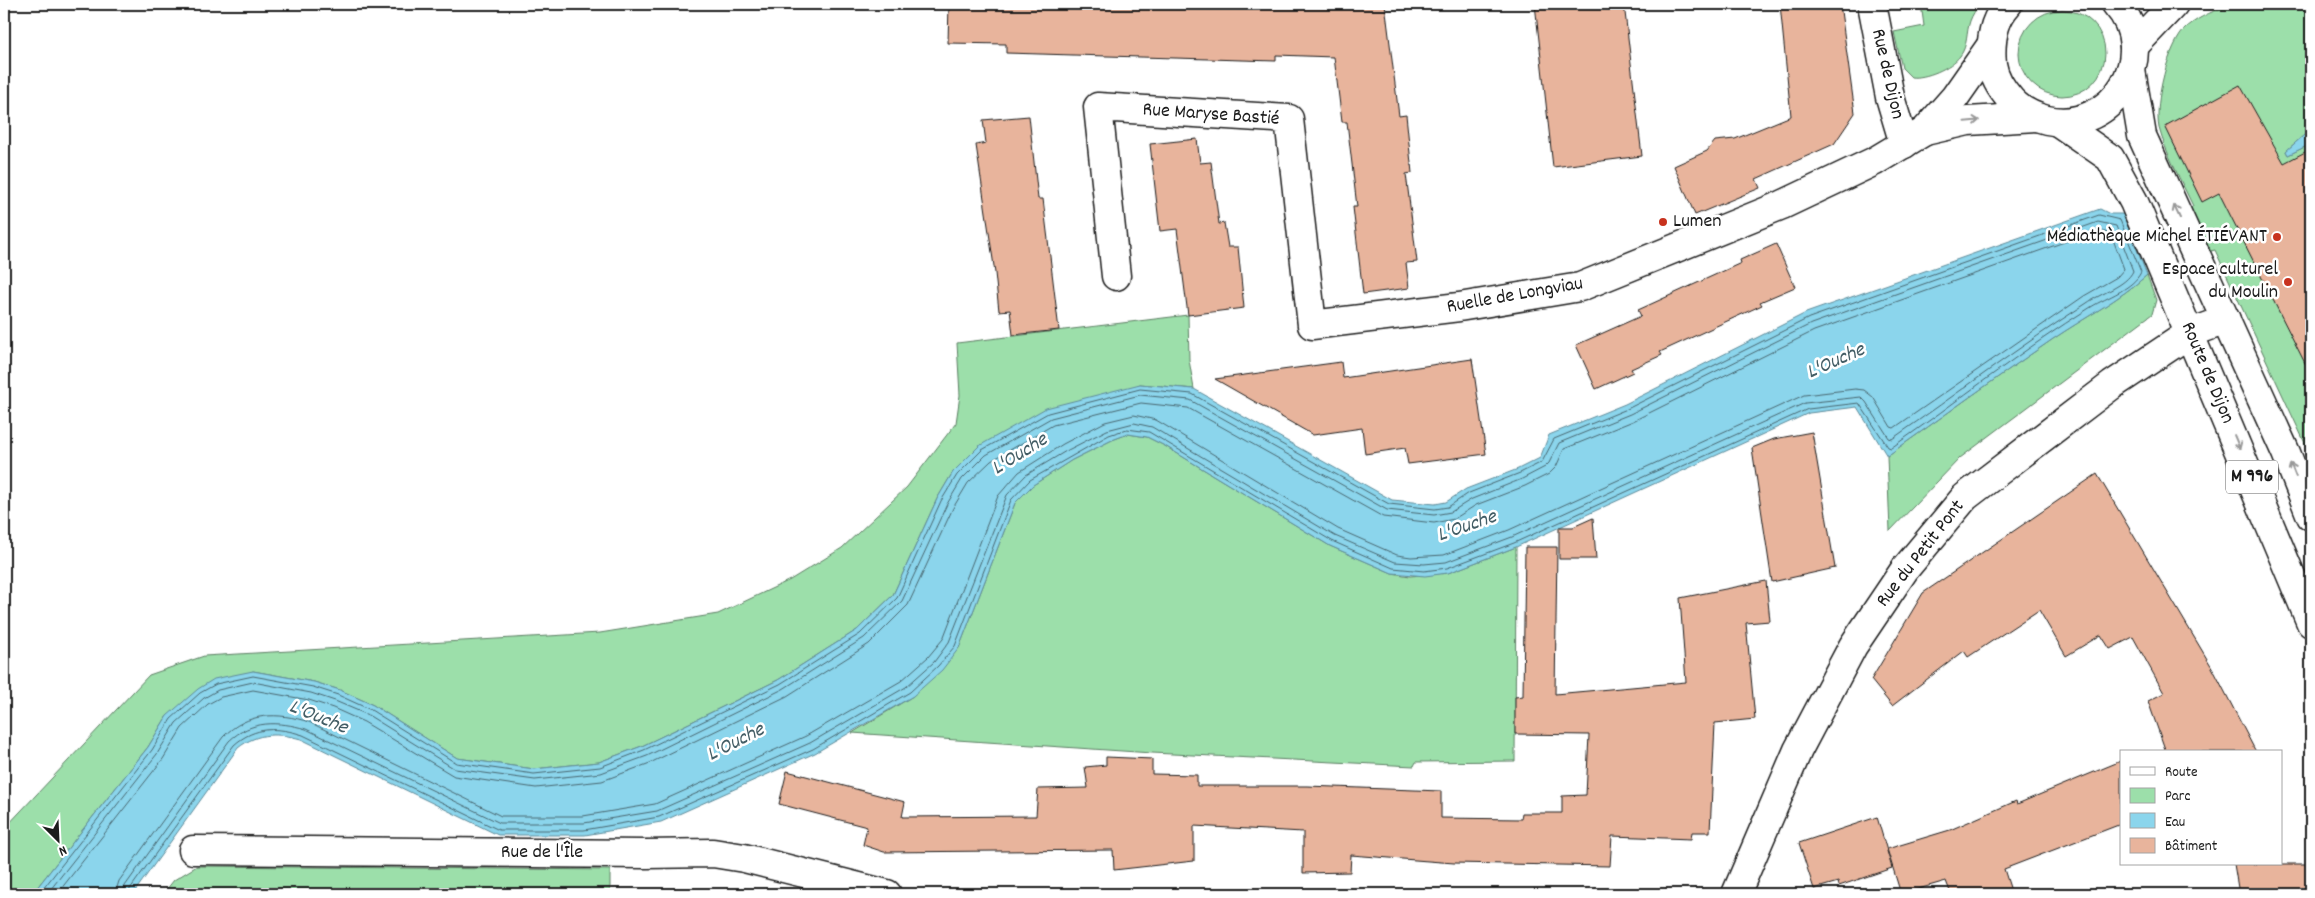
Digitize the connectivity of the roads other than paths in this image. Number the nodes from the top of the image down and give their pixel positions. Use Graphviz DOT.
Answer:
graph roads {
  1 [pos="1872,4"];
  2 [pos="2116,4"];
  3 [pos="2174,4"];
  4 [pos="2006,5"];
  5 [pos="1990,47"];
  6 [pos="2133,58"];
  7 [pos="2047,120"];
  8 [pos="1915,137"];
  9 [pos="1116,276"];
  10 [pos="2226,320"];
  11 [pos="1312,325"];
  12 [pos="2190,333"];
  13 [pos="2311,516"];
  14 [pos="2311,623"];
  15 [pos="193,850"];
  16 [pos="887,894"];
  17 [pos="1736,894"];
  1 -- 8 [label="street, Rue de Dijon"];
  2 -- 6 [label="street, Route de Dijon"];
  3 -- 6 [label="street, Ruelle de Longviau"];
  4 -- 5 [label="street"];
  5 -- 7 [label="street, Route de Dijon"];
  5 -- 8 [label="street, Ruelle de Longviau"];
  6 -- 7 [label="street, Ruelle de Longviau"];
  10 -- 6 [label="street, Route de Dijon / M 996, one-way"];
  8 -- 7 [label="street, Ruelle de Longviau, one-way"];
  7 -- 12 [label="street, Route de Dijon / M 996"];
  8 -- 11 [label="street, Ruelle de Longviau"];
  9 -- 11 [label="street, Rue Maryse Bastié"];
  10 -- 12 [label="street, Rue du Petit Pont"];
  13 -- 10 [label="street, Route de Dijon / M 996, one-way"];
  12 -- 14 [label="street, Route de Dijon / M 996, one-way"];
  12 -- 17 [label="street, Rue du Petit Pont"];
  15 -- 16 [label="street, Rue de l'Île"];
}
